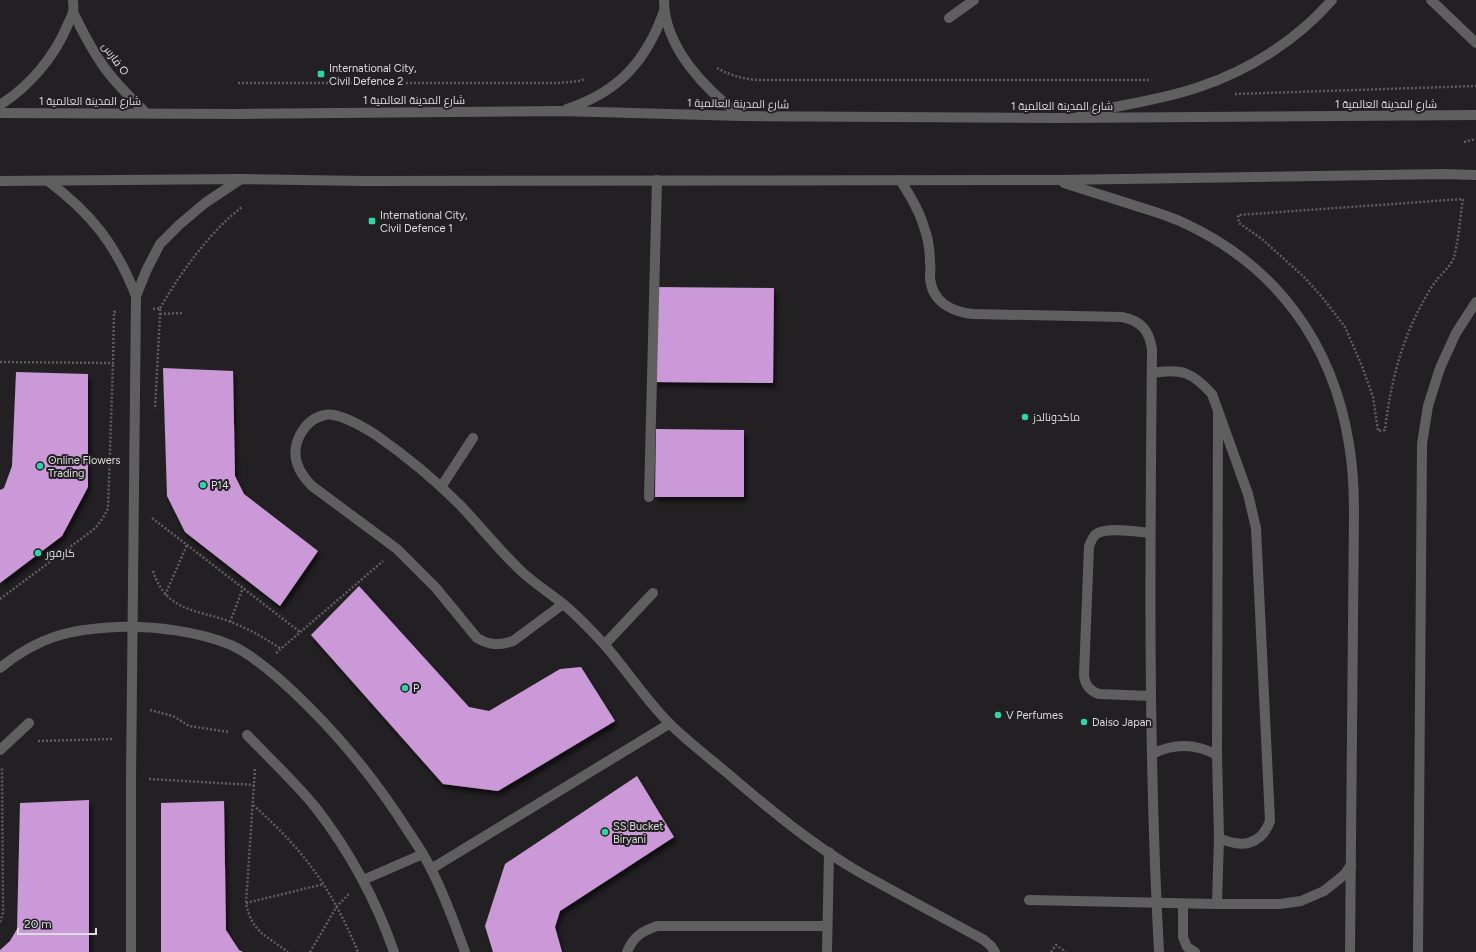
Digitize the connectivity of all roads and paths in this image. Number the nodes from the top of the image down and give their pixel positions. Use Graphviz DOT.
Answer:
graph roads {
  1 [pos="73,0"];
  2 [pos="664,0"];
  3 [pos="974,0"];
  4 [pos="1332,0"];
  5 [pos="1431,0"];
  6 [pos="664,11"];
  7 [pos="73,12"];
  8 [pos="949,18"];
  9 [pos="1476,43"];
  10 [pos="712,64"];
  11 [pos="591,78"];
  12 [pos="1156,80"];
  13 [pos="238,83"];
  14 [pos="1476,86"];
  15 [pos="1240,90"];
  16 [pos="0,105"];
  17 [pos="560,112"];
  18 [pos="0,113"];
  19 [pos="146,113"];
  20 [pos="1476,115"];
  21 [pos="742,116"];
  22 [pos="1059,118"];
  23 [pos="1476,139"];
  24 [pos="1464,142"];
  25 [pos="1476,175"];
  26 [pos="241,179"];
  27 [pos="656,180"];
  28 [pos="900,180"];
  29 [pos="1056,180"];
  30 [pos="0,181"];
  31 [pos="48,181"];
  32 [pos="1464,199"];
  33 [pos="242,207"];
  34 [pos="136,296"];
  35 [pos="1476,302"];
  36 [pos="160,308"];
  37 [pos="182,313"];
  38 [pos="160,314"];
  39 [pos="113,363"];
  40 [pos="1152,374"];
  41 [pos="1218,409"];
  42 [pos="474,438"];
  43 [pos="441,487"];
  44 [pos="649,497"];
  45 [pos="150,517"];
  46 [pos="1150,533"];
  47 [pos="187,546"];
  48 [pos="397,549"];
  49 [pos="243,588"];
  50 [pos="653,593"];
  51 [pos="165,595"];
  52 [pos="0,599"];
  53 [pos="563,604"];
  54 [pos="230,622"];
  55 [pos="133,626"];
  56 [pos="300,632"];
  57 [pos="605,644"];
  58 [pos="262,665"];
  59 [pos="0,668"];
  60 [pos="1151,696"];
  61 [pos="132,706"];
  62 [pos="29,723"];
  63 [pos="670,724"];
  64 [pos="248,735"];
  65 [pos="132,738"];
  66 [pos="256,744"];
  67 [pos="4,746"];
  68 [pos="1152,754"];
  69 [pos="1217,755"];
  70 [pos="131,778"];
  71 [pos="254,785"];
  72 [pos="252,805"];
  73 [pos="1219,838"];
  74 [pos="829,852"];
  75 [pos="423,854"];
  76 [pos="1351,865"];
  77 [pos="431,869"];
  78 [pos="363,880"];
  79 [pos="324,884"];
  80 [pos="1029,900"];
  81 [pos="246,903"];
  82 [pos="1157,903"];
  83 [pos="1183,904"];
  84 [pos="1217,904"];
  85 [pos="2,906"];
  86 [pos="337,906"];
  87 [pos="0,922"];
  88 [pos="827,926"];
  89 [pos="131,952"];
  90 [pos="288,952"];
  91 [pos="310,952"];
  92 [pos="358,952"];
  93 [pos="394,952"];
  94 [pos="465,952"];
  95 [pos="627,952"];
  96 [pos="827,952"];
  97 [pos="995,952"];
  98 [pos="1051,952"];
  99 [pos="1066,952"];
  100 [pos="1159,952"];
  101 [pos="1195,952"];
  102 [pos="1350,952"];
  103 [pos="1418,952"];
  1 -- 7 [label="street, فارس O"];
  2 -- 6 [label="street"];
  3 -- 8 [label="street"];
  4 -- 22 [label="street"];
  5 -- 9 [label="street"];
  6 -- 17 [label="street"];
  6 -- 21 [label="street"];
  7 -- 16 [label="street, فارس O"];
  7 -- 19 [label="street, فارس O"];
  10 -- 12 [label="path"];
  11 -- 13 [label="path"];
  14 -- 15 [label="path"];
  17 -- 19 [label="street, شارع المدينة العالمية 1"];
  17 -- 21 [label="street, شارع المدينة العالمية 1"];
  18 -- 19 [label="street, شارع المدينة العالمية 1"];
  20 -- 22 [label="street, شارع المدينة العالمية 1"];
  21 -- 22 [label="street, شارع المدينة العالمية 1"];
  23 -- 24 [label="path"];
  25 -- 29 [label="street"];
  26 -- 27 [label="street"];
  26 -- 31 [label="street"];
  26 -- 34 [label="street"];
  27 -- 28 [label="street"];
  27 -- 44 [label="street"];
  28 -- 29 [label="street"];
  28 -- 40 [label="street"];
  29 -- 76 [label="street"];
  30 -- 31 [label="street"];
  31 -- 34 [label="street"];
  32 -- 32 [label="path"];
  33 -- 36 [label="path"];
  34 -- 55 [label="street"];
  35 -- 103 [label="street"];
  37 -- 38 [label="path"];
  39 -- 52 [label="path"];
  40 -- 41 [label="street"];
  40 -- 46 [label="street"];
  41 -- 69 [label="street"];
  41 -- 73 [label="street"];
  42 -- 43 [label="street"];
  43 -- 48 [label="street"];
  43 -- 53 [label="street"];
  45 -- 47 [label="path"];
  46 -- 60 [label="street"];
  46 -- 60 [label="street"];
  47 -- 49 [label="path"];
  47 -- 51 [label="path"];
  48 -- 53 [label="street"];
  48 -- 56 [label="path"];
  49 -- 54 [label="path"];
  49 -- 56 [label="path"];
  50 -- 57 [label="street"];
  53 -- 57 [label="street"];
  55 -- 58 [label="street"];
  55 -- 59 [label="street"];
  55 -- 61 [label="street"];
  56 -- 58 [label="path"];
  57 -- 63 [label="street"];
  58 -- 75 [label="street"];
  60 -- 68 [label="street"];
  61 -- 64 [label="path"];
  61 -- 65 [label="street"];
  62 -- 67 [label="street"];
  63 -- 74 [label="street"];
  63 -- 77 [label="street"];
  64 -- 66 [label="street"];
  65 -- 67 [label="path"];
  65 -- 70 [label="street"];
  66 -- 71 [label="path"];
  66 -- 78 [label="street"];
  67 -- 85 [label="path"];
  68 -- 69 [label="street"];
  68 -- 82 [label="street"];
  69 -- 73 [label="street"];
  70 -- 71 [label="path"];
  70 -- 89 [label="street"];
  71 -- 72 [label="path"];
  72 -- 79 [label="path"];
  72 -- 81 [label="path"];
  73 -- 84 [label="street"];
  74 -- 88 [label="street"];
  74 -- 97 [label="street"];
  75 -- 77 [label="street"];
  75 -- 78 [label="street"];
  76 -- 84 [label="street"];
  76 -- 102 [label="street"];
  77 -- 94 [label="street"];
  78 -- 86 [label="path"];
  78 -- 93 [label="street"];
  79 -- 81 [label="path"];
  79 -- 86 [label="path"];
  80 -- 82 [label="street"];
  81 -- 90 [label="path"];
  82 -- 83 [label="street"];
  82 -- 100 [label="street"];
  83 -- 84 [label="street"];
  83 -- 101 [label="street"];
  85 -- 87 [label="path"];
  86 -- 91 [label="path"];
  86 -- 92 [label="path"];
  88 -- 95 [label="street"];
  88 -- 96 [label="street"];
  98 -- 99 [label="path"];
}
